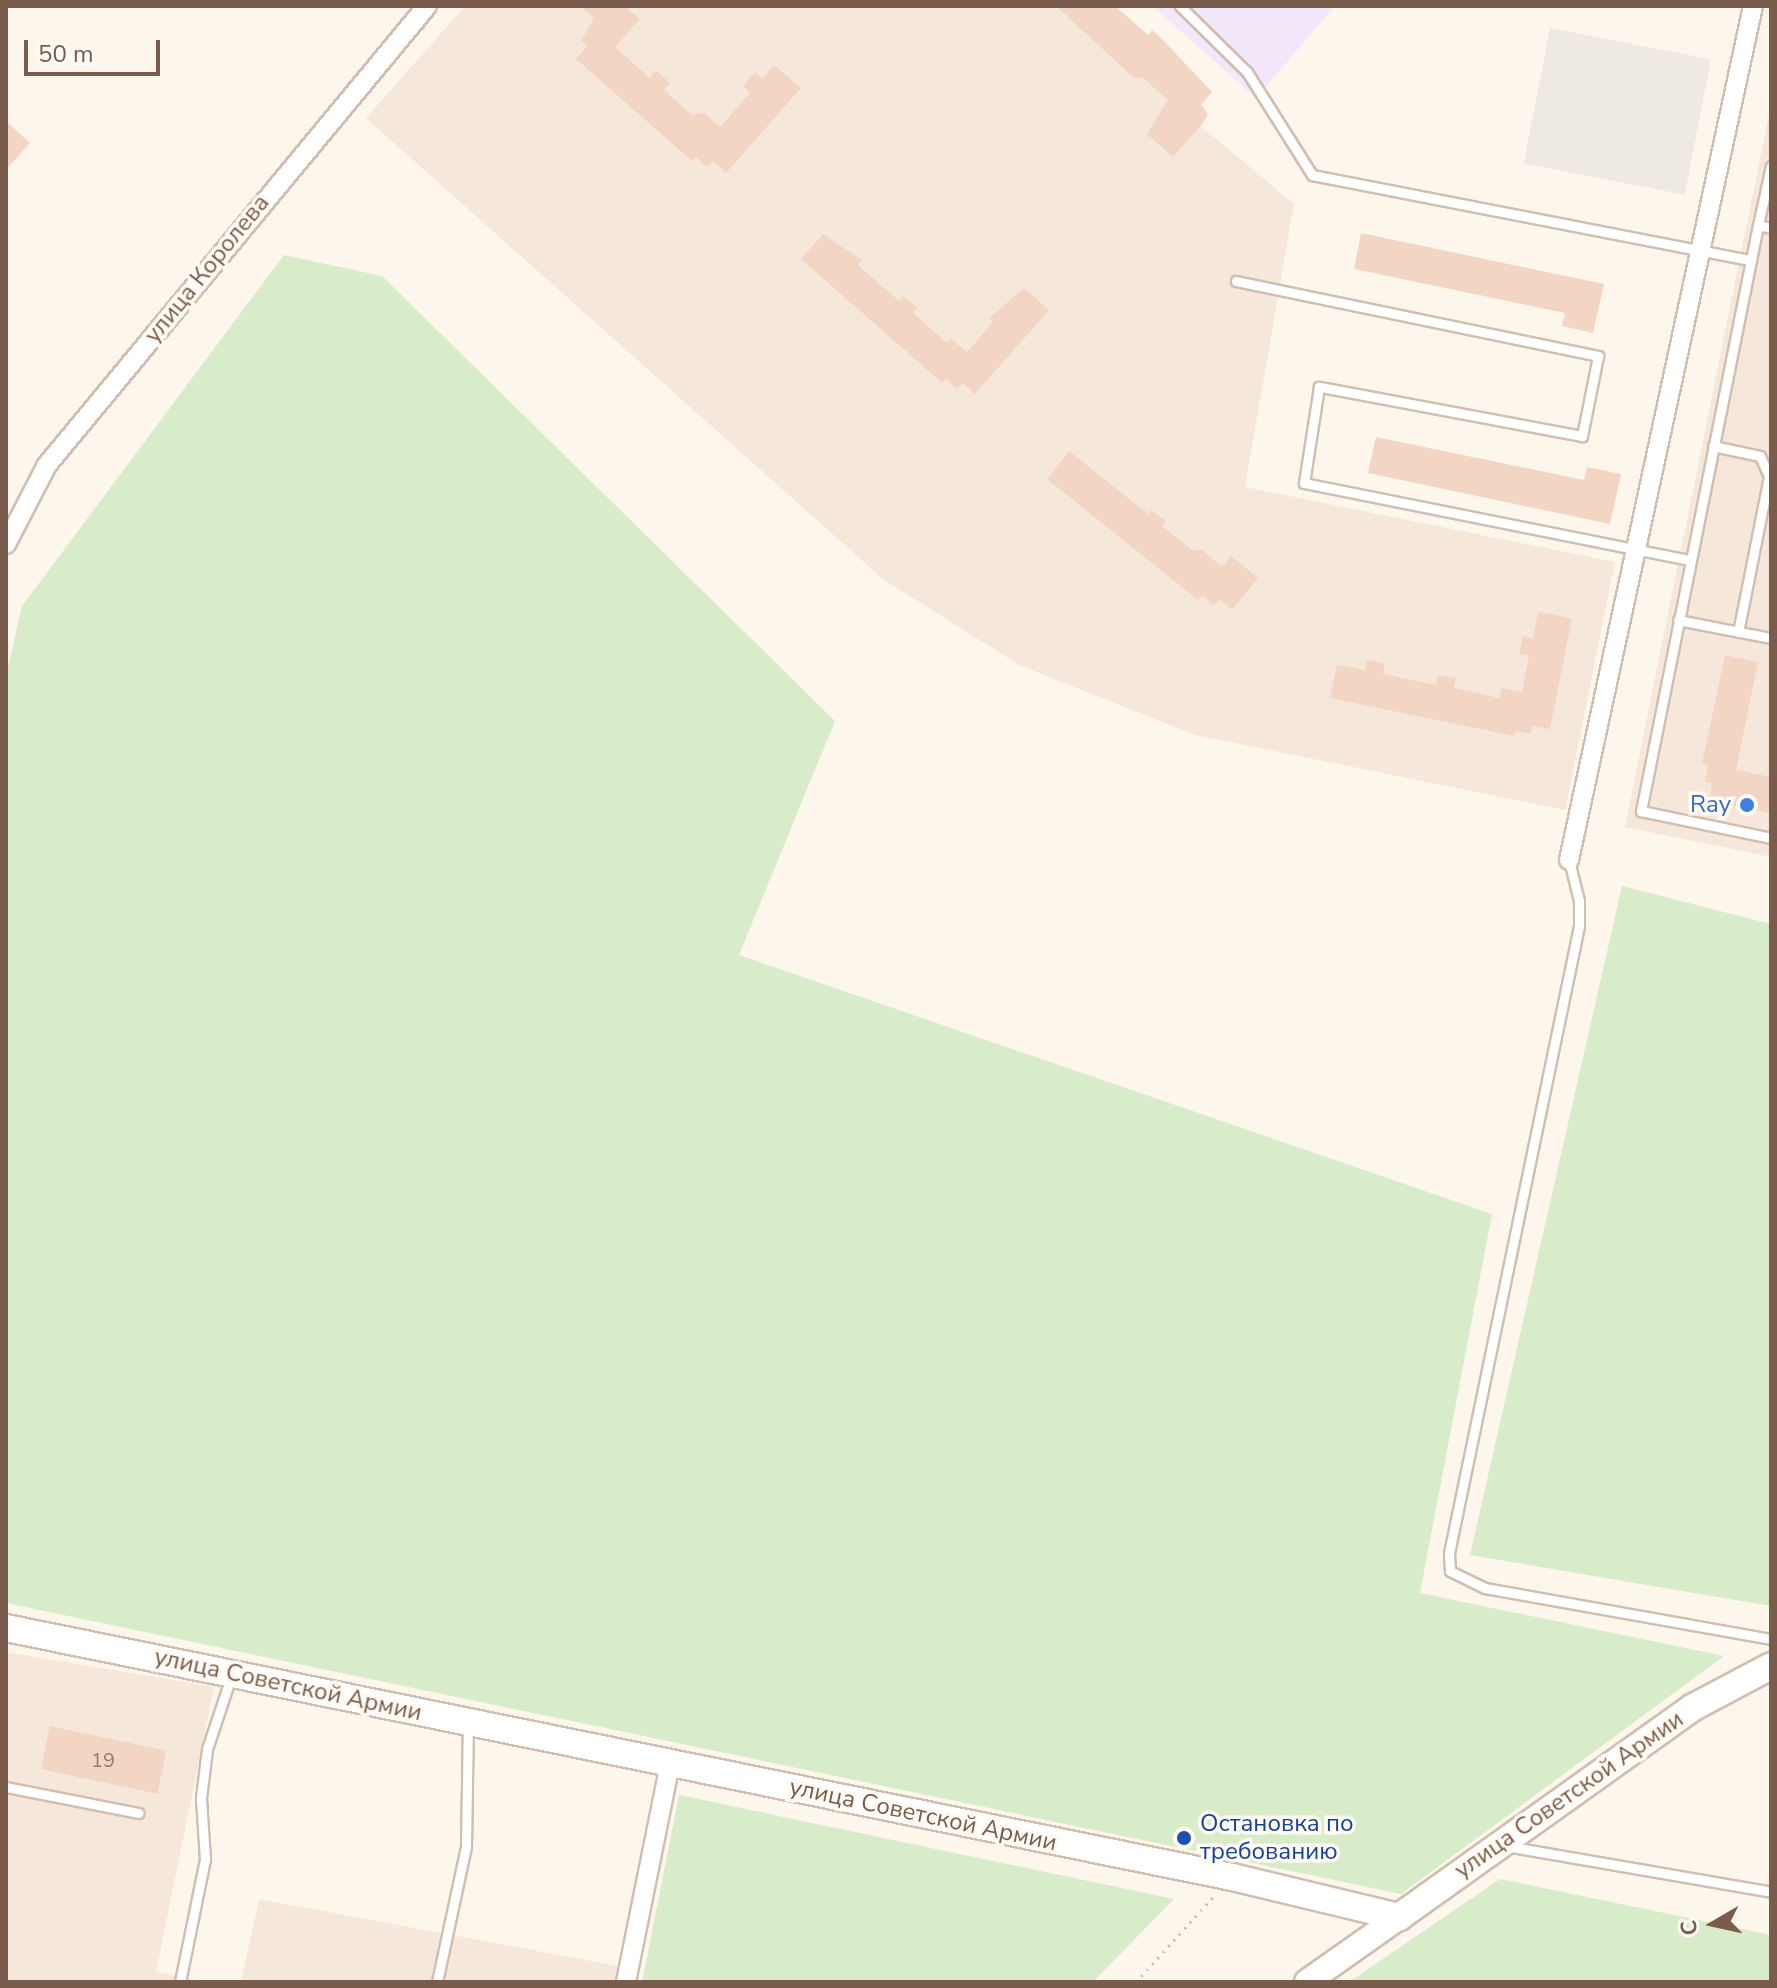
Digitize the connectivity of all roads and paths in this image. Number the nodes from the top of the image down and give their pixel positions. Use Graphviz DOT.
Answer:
graph roads {
  1 [pos="427,6"];
  2 [pos="1180,6"];
  3 [pos="1753,6"];
  4 [pos="1771,166"];
  5 [pos="1758,225"];
  6 [pos="1771,228"];
  7 [pos="1702,250"];
  8 [pos="1751,260"];
  9 [pos="1236,281"];
  10 [pos="1713,446"];
  11 [pos="6,544"];
  12 [pos="1639,550"];
  13 [pos="1690,560"];
  14 [pos="1678,620"];
  15 [pos="1738,632"];
  16 [pos="1771,638"];
  17 [pos="1771,838"];
  18 [pos="1569,860"];
  19 [pos="6,1628"];
  20 [pos="1771,1639"];
  21 [pos="1771,1666"];
  22 [pos="232,1674"];
  23 [pos="468,1722"];
  24 [pos="670,1763"];
  25 [pos="6,1787"];
  26 [pos="138,1813"];
  27 [pos="1499,1844"];
  28 [pos="1232,1877"];
  29 [pos="1771,1892"];
  30 [pos="1399,1917"];
  31 [pos="180,1982"];
  32 [pos="437,1982"];
  33 [pos="626,1982"];
  34 [pos="1136,1982"];
  35 [pos="1307,1982"];
  1 -- 11 [label="street, улица Королева"];
  2 -- 7 [label="lane"];
  3 -- 7 [label="street"];
  4 -- 5 [label="lane"];
  5 -- 6 [label="lane"];
  5 -- 8 [label="lane"];
  7 -- 8 [label="lane"];
  7 -- 12 [label="street"];
  8 -- 10 [label="lane"];
  9 -- 12 [label="lane"];
  10 -- 13 [label="lane"];
  10 -- 15 [label="lane"];
  12 -- 13 [label="lane"];
  12 -- 18 [label="street"];
  13 -- 14 [label="lane"];
  14 -- 15 [label="lane"];
  14 -- 17 [label="lane"];
  15 -- 16 [label="lane"];
  18 -- 20 [label="lane"];
  19 -- 22 [label="main road, улица Советской Армии"];
  21 -- 27 [label="main road, улица Советской Армии"];
  22 -- 23 [label="main road, улица Советской Армии"];
  22 -- 31 [label="lane"];
  23 -- 24 [label="main road, улица Советской Армии"];
  23 -- 32 [label="lane"];
  24 -- 28 [label="main road, улица Советской Армии"];
  24 -- 33 [label="street"];
  25 -- 26 [label="lane"];
  27 -- 29 [label="lane"];
  27 -- 30 [label="main road, улица Советской Армии"];
  28 -- 30 [label="main road, улица Советской Армии"];
  28 -- 34 [label="path"];
  30 -- 35 [label="street"];
}
